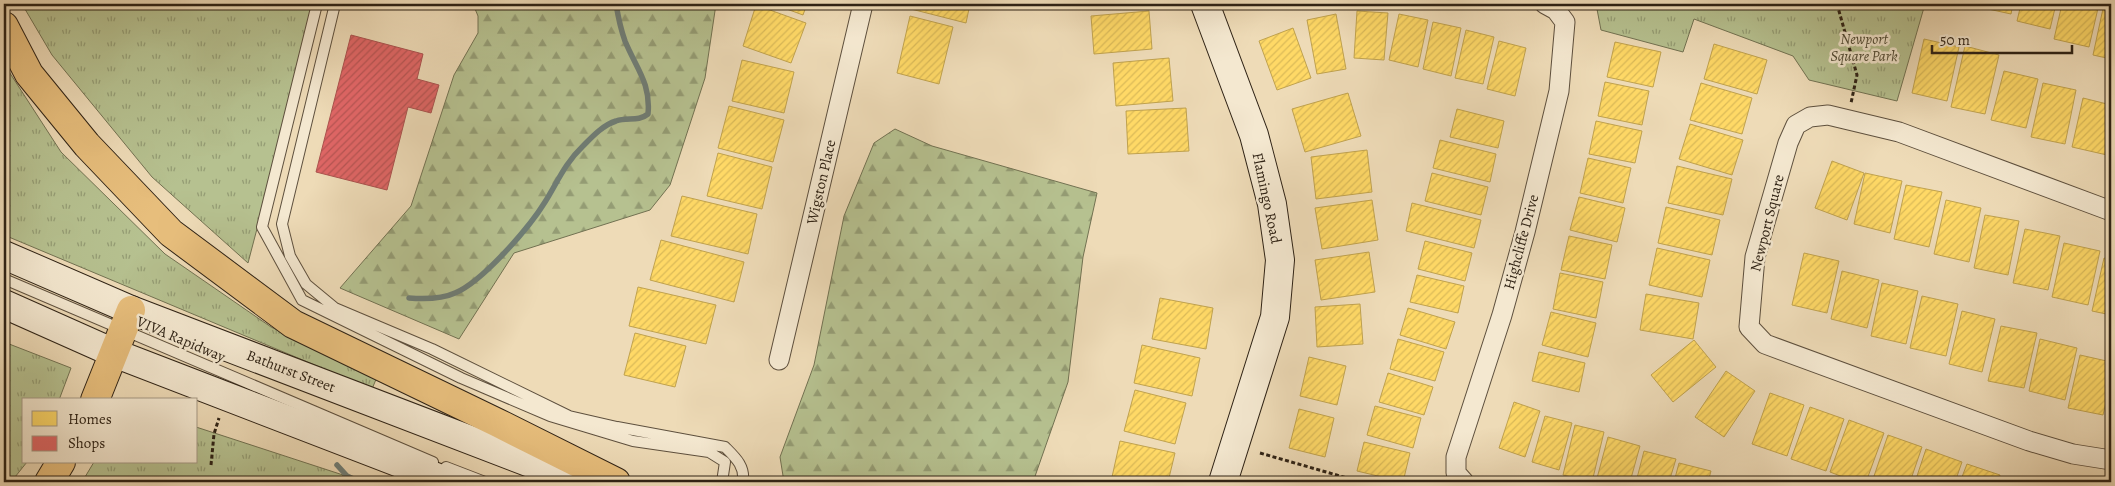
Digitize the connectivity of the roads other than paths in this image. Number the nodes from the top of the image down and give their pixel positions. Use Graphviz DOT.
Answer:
graph roads {
  1 [pos="317,4"];
  2 [pos="335,4"];
  3 [pos="863,4"];
  4 [pos="1545,4"];
  5 [pos="1208,5"];
  6 [pos="4,26"];
  7 [pos="2111,211"];
  8 [pos="4,255"];
  9 [pos="4,279"];
  10 [pos="4,304"];
  11 [pos="122,331"];
  12 [pos="779,360"];
  13 [pos="96,398"];
  14 [pos="2111,460"];
  15 [pos="59,464"];
  16 [pos="49,482"];
  17 [pos="449,482"];
  18 [pos="485,482"];
  19 [pos="580,482"];
  20 [pos="616,482"];
  21 [pos="722,482"];
  22 [pos="743,482"];
  23 [pos="1223,482"];
  24 [pos="1464,482"];
  1 -- 21 [label="lane"];
  2 -- 22 [label="lane"];
  3 -- 12 [label="street, Wigston Place"];
  4 -- 24 [label="street, Highcliffe Drive"];
  5 -- 23 [label="main road, Flamingo Road"];
  6 -- 20 [label="highway"];
  7 -- 14 [label="street, Newport Square"];
  8 -- 11 [label="main road, Bathurst Street"];
  9 -- 11 [label="lane, VIVA Rapidway"];
  10 -- 11 [label="main road, Bathurst Street"];
  11 -- 13 [label="highway"];
  11 -- 17 [label="main road, Bathurst Street"];
  11 -- 18 [label="lane, VIVA Rapidway"];
  11 -- 19 [label="main road, Bathurst Street"];
  15 -- 16 [label="highway"];
}
